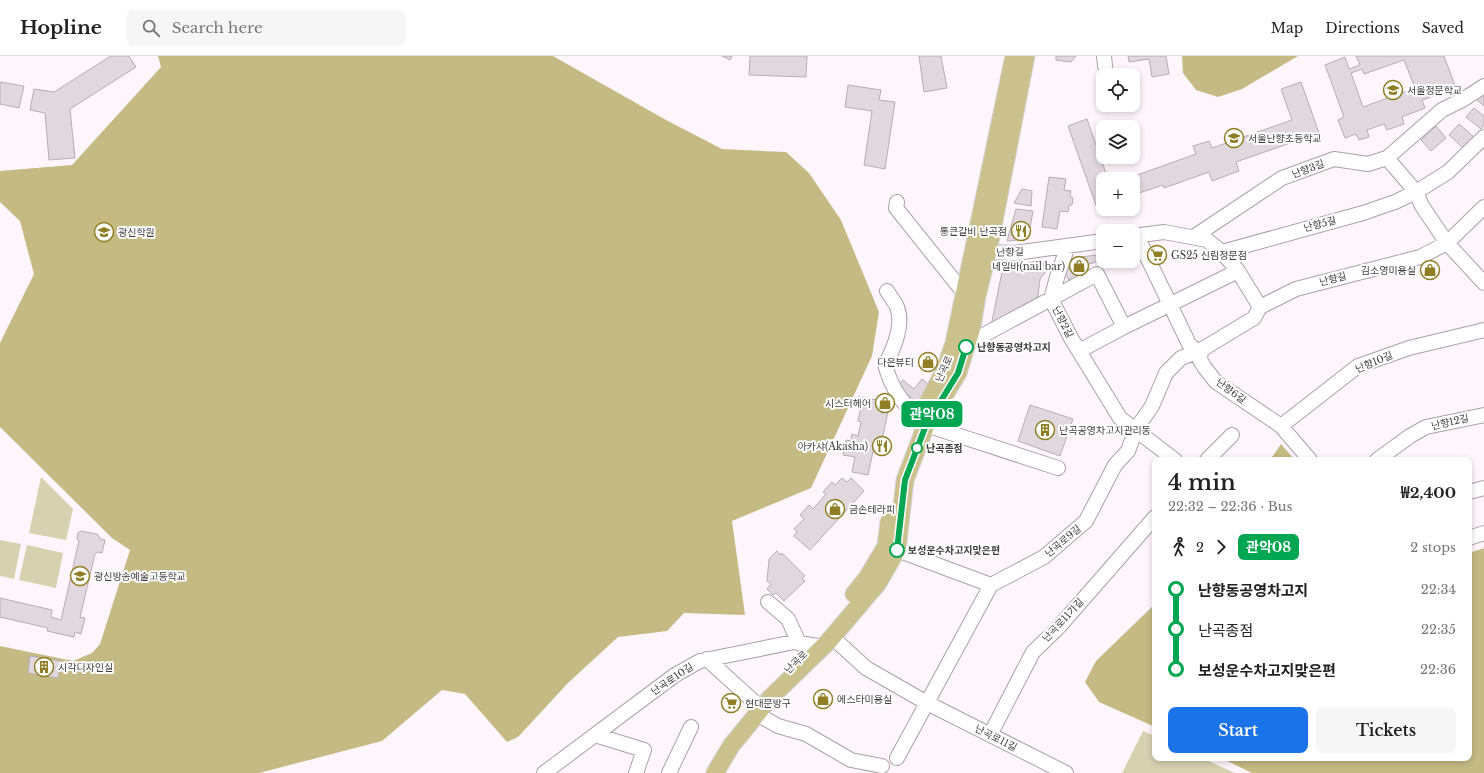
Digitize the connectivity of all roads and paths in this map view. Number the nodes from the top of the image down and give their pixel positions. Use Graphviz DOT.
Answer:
graph roads {
  1 [pos="1014,56"];
  2 [pos="1026,56"];
  3 [pos="1484,86"];
  4 [pos="1484,137"];
  5 [pos="1387,158"];
  6 [pos="1416,192"];
  7 [pos="897,202"];
  8 [pos="1484,207"];
  9 [pos="1140,235"];
  10 [pos="1195,236"];
  11 [pos="1096,242"];
  12 [pos="1447,242"];
  13 [pos="1068,246"];
  14 [pos="1140,246"];
  15 [pos="988,252"];
  16 [pos="1222,252"];
  17 [pos="1238,271"];
  18 [pos="1484,283"];
  19 [pos="887,291"];
  20 [pos="971,293"];
  21 [pos="1051,299"];
  22 [pos="1170,304"];
  23 [pos="1260,307"];
  24 [pos="1124,327"];
  25 [pos="1484,330"];
  26 [pos="967,344"];
  27 [pos="1079,351"];
  28 [pos="1199,351"];
  29 [pos="1484,414"];
  30 [pos="922,422"];
  31 [pos="1281,426"];
  32 [pos="1136,429"];
  33 [pos="1232,435"];
  34 [pos="1170,457"];
  35 [pos="1210,457"];
  36 [pos="1307,457"];
  37 [pos="1381,457"];
  38 [pos="1058,468"];
  39 [pos="1484,488"];
  40 [pos="1472,491"];
  41 [pos="1152,520"];
  42 [pos="1484,533"];
  43 [pos="1472,537"];
  44 [pos="897,550"];
  45 [pos="991,585"];
  46 [pos="768,602"];
  47 [pos="817,643"];
  48 [pos="707,659"];
  49 [pos="927,703"];
  50 [pos="758,708"];
  51 [pos="691,727"];
  52 [pos="594,735"];
  53 [pos="990,735"];
  54 [pos="897,758"];
  55 [pos="882,766"];
  56 [pos="548,772"];
  57 [pos="636,773"];
  58 [pos="669,773"];
  59 [pos="706,773"];
  60 [pos="716,773"];
  61 [pos="1066,773"];
  1 -- 20 [label="main road, 난곡로"];
  2 -- 15 [label="main road, 난곡로"];
  3 -- 5 [label="street, 난향3길"];
  4 -- 6 [label="street, 난향5길"];
  5 -- 6 [label="street"];
  5 -- 10 [label="street, 난향3길"];
  6 -- 12 [label="street"];
  6 -- 16 [label="street, 난향5길"];
  7 -- 20 [label="street"];
  8 -- 12 [label="street, 난향길"];
  9 -- 10 [label="street"];
  10 -- 16 [label="street"];
  11 -- 13 [label="street, 난향길"];
  12 -- 18 [label="street"];
  12 -- 23 [label="street, 난향길"];
  13 -- 15 [label="street, 난향길"];
  13 -- 21 [label="street, 난향2길"];
  14 -- 22 [label="street"];
  15 -- 20 [label="main road, 난곡로"];
  16 -- 17 [label="street"];
  17 -- 22 [label="street"];
  17 -- 23 [label="street"];
  19 -- 30 [label="street"];
  20 -- 26 [label="main road, 난곡로"];
  20 -- 30 [label="main road, 난곡로"];
  21 -- 24 [label="street"];
  21 -- 26 [label="street"];
  21 -- 27 [label="street, 난향2길"];
  22 -- 24 [label="street"];
  22 -- 28 [label="street"];
  23 -- 28 [label="street"];
  24 -- 27 [label="street"];
  25 -- 31 [label="street, 난향10길"];
  26 -- 30 [label="main road, 난곡로"];
  27 -- 32 [label="street, 난향2길"];
  28 -- 31 [label="street, 난향6길"];
  28 -- 32 [label="street, 난곡로9길"];
  29 -- 37 [label="street, 난향12길"];
  30 -- 38 [label="street"];
  30 -- 44 [label="main road, 난곡로"];
  30 -- 47 [label="main road, 난곡로"];
  31 -- 36 [label="street, 난향6길"];
  32 -- 34 [label="street"];
  32 -- 45 [label="street, 난곡로9길"];
  33 -- 35 [label="street"];
  39 -- 40 [label="street"];
  41 -- 53 [label="street, 난곡로11가길"];
  42 -- 43 [label="street"];
  44 -- 45 [label="street"];
  44 -- 47 [label="main road, 난곡로"];
  45 -- 49 [label="street"];
  46 -- 47 [label="street"];
  47 -- 48 [label="street, 난곡로10길"];
  47 -- 49 [label="street, 난곡로11길"];
  47 -- 50 [label="main road, 난곡로"];
  48 -- 50 [label="street"];
  48 -- 52 [label="street, 난곡로10길"];
  49 -- 53 [label="street, 난곡로11길"];
  49 -- 54 [label="street"];
  50 -- 55 [label="street"];
  50 -- 59 [label="main road, 난곡로"];
  50 -- 60 [label="main road, 난곡로"];
  51 -- 58 [label="street"];
  52 -- 56 [label="street, 난곡로10길"];
  52 -- 57 [label="street"];
  53 -- 61 [label="street, 난곡로11길"];
}
